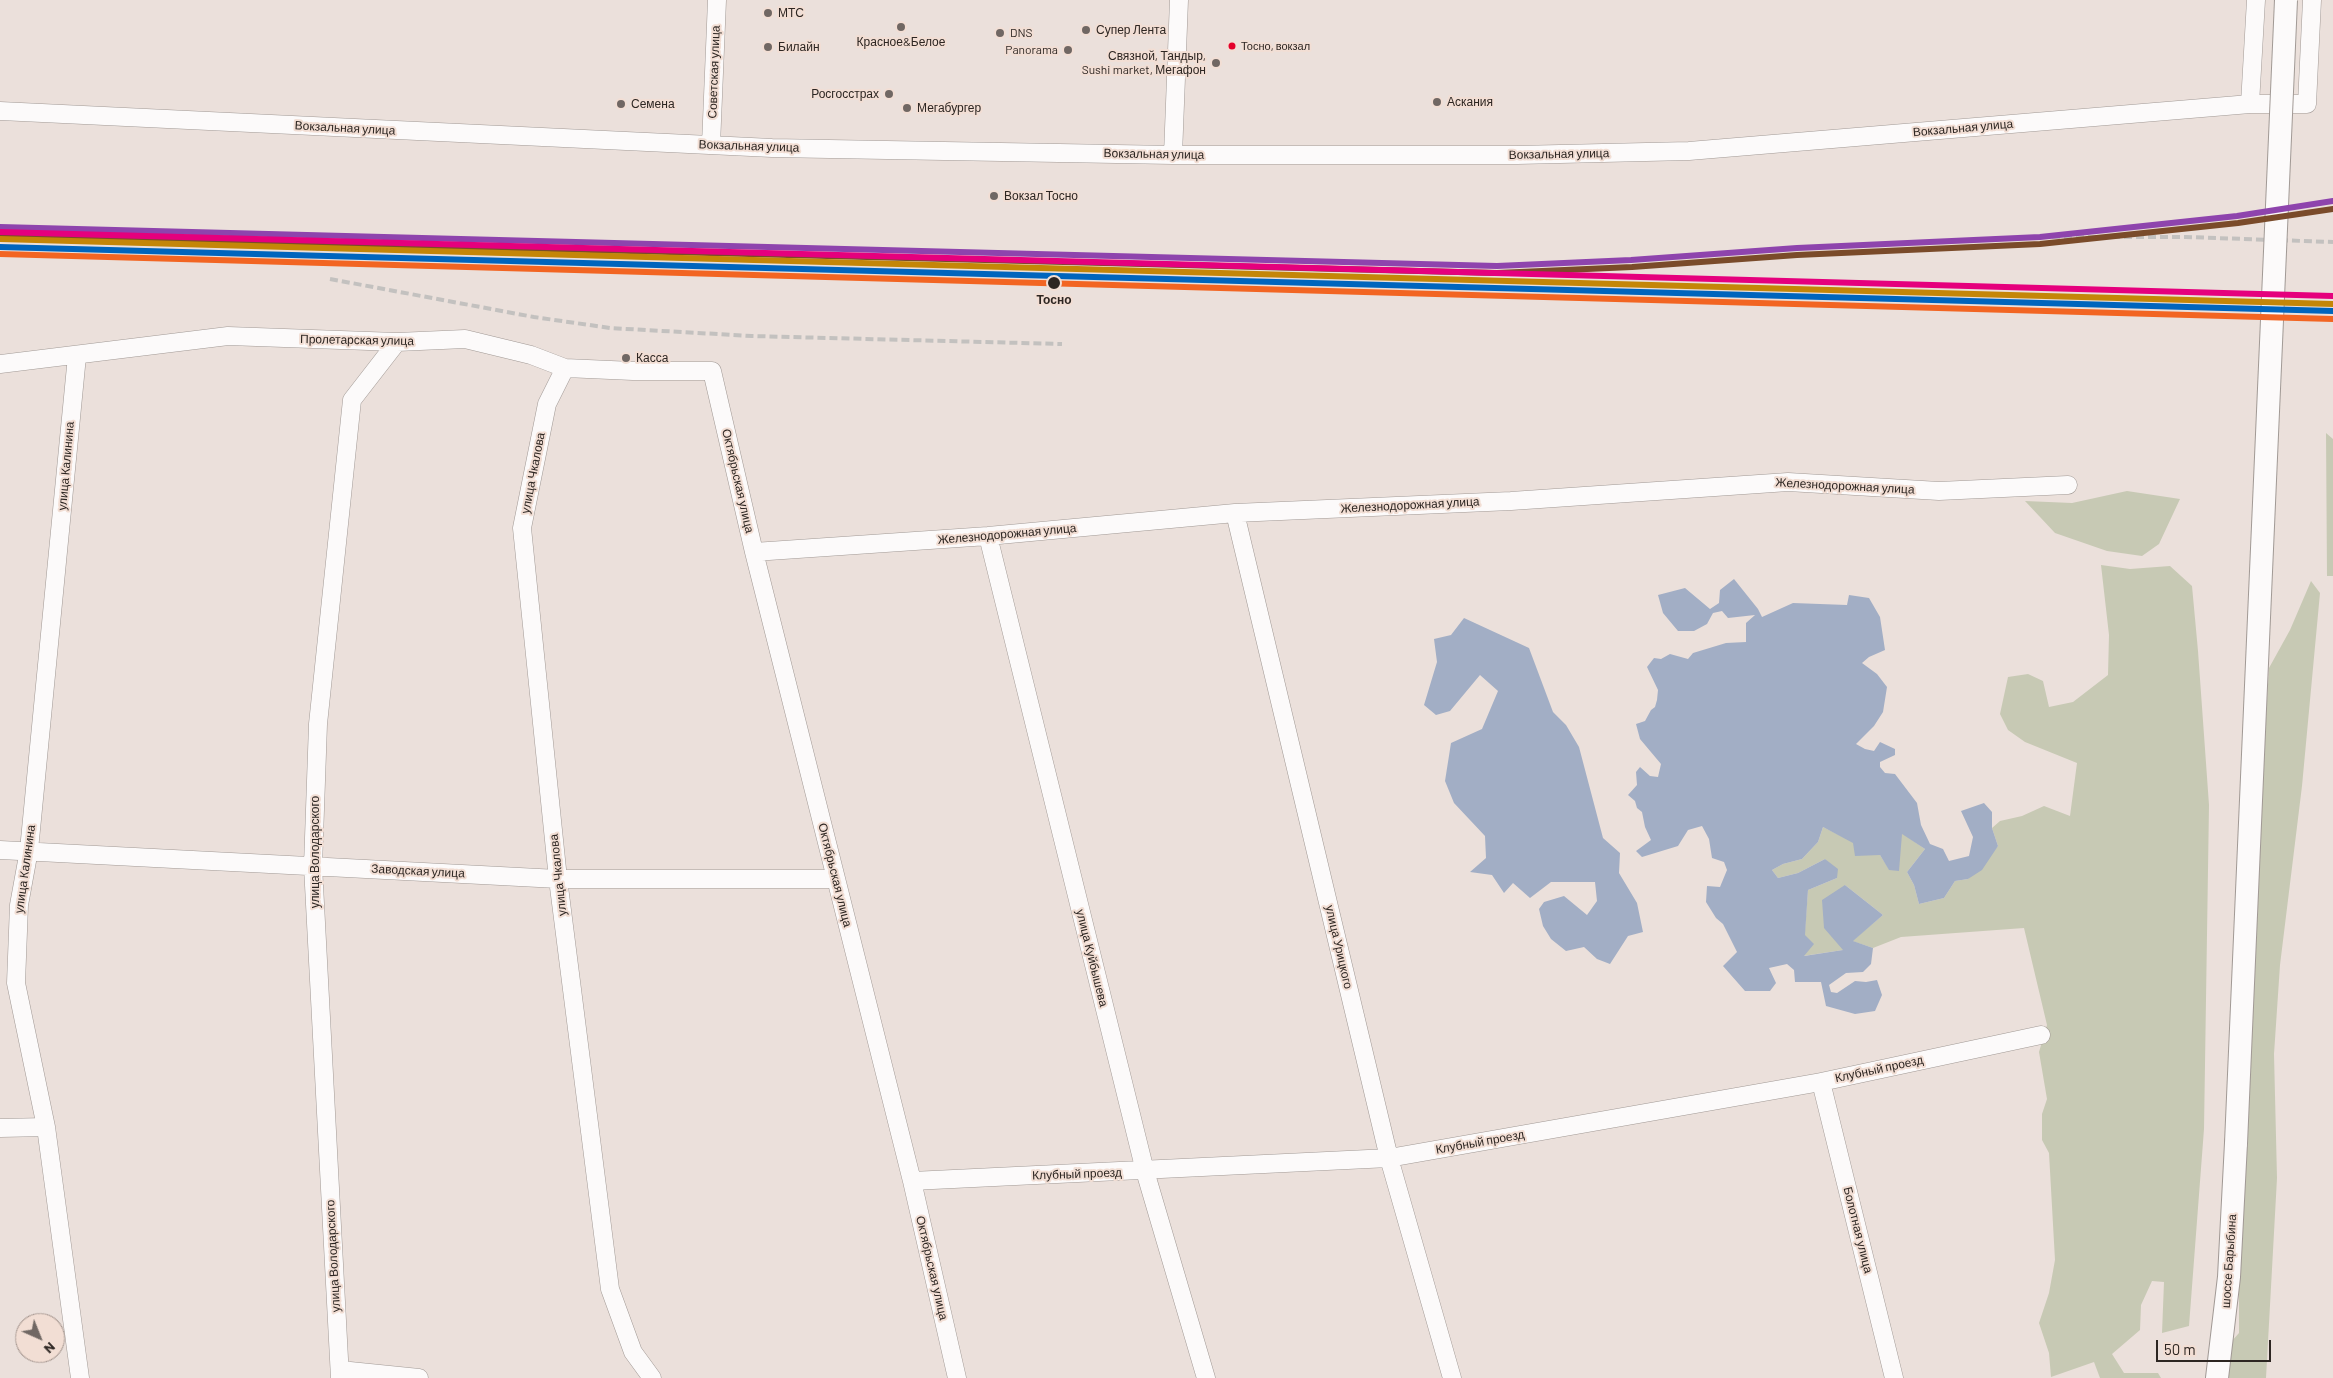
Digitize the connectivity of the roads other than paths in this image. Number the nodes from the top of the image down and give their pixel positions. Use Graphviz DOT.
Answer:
graph roads {
  1 [pos="717,0"];
  2 [pos="1179,0"];
  3 [pos="2256,0"];
  4 [pos="2286,0"];
  5 [pos="2312,0"];
  6 [pos="2250,104"];
  7 [pos="0,111"];
  8 [pos="711,145"];
  9 [pos="1173,155"];
  10 [pos="397,342"];
  11 [pos="76,356"];
  12 [pos="0,364"];
  13 [pos="565,368"];
  14 [pos="712,371"];
  15 [pos="2068,485"];
  16 [pos="1236,513"];
  17 [pos="988,536"];
  18 [pos="754,552"];
  19 [pos="0,850"];
  20 [pos="29,850"];
  21 [pos="313,866"];
  22 [pos="558,879"];
  23 [pos="836,879"];
  24 [pos="2041,1035"];
  25 [pos="1821,1082"];
  26 [pos="46,1127"];
  27 [pos="0,1128"];
  28 [pos="1389,1158"];
  29 [pos="1145,1171"];
  30 [pos="912,1181"];
  31 [pos="340,1374"];
  32 [pos="80,1378"];
  33 [pos="418,1378"];
  34 [pos="652,1378"];
  35 [pos="957,1378"];
  36 [pos="1206,1378"];
  37 [pos="1452,1378"];
  38 [pos="1894,1378"];
  39 [pos="2217,1378"];
  1 -- 8 [label="street, Советская улица"];
  2 -- 9 [label="street"];
  3 -- 6 [label="street"];
  4 -- 39 [label="main road, шоссе Барыбина, bridge"];
  5 -- 6 [label="street, Вокзальная улица"];
  6 -- 9 [label="street, Вокзальная улица"];
  7 -- 8 [label="street, Вокзальная улица"];
  8 -- 9 [label="street, Вокзальная улица"];
  10 -- 11 [label="street, Пролетарская улица"];
  10 -- 13 [label="street, Пролетарская улица"];
  10 -- 21 [label="street, улица Володарского"];
  11 -- 12 [label="street, Пролетарская улица"];
  11 -- 20 [label="street, улица Калинина"];
  13 -- 14 [label="street, Пролетарская улица"];
  13 -- 22 [label="street, улица Чкалова"];
  14 -- 18 [label="street, Октябрьская улица"];
  15 -- 16 [label="street, Железнодорожная улица"];
  16 -- 17 [label="street, Железнодорожная улица"];
  16 -- 28 [label="street, улица Урицкого"];
  17 -- 18 [label="street, Железнодорожная улица"];
  17 -- 29 [label="street, улица Куйбышева"];
  18 -- 23 [label="street, Октябрьская улица"];
  19 -- 20 [label="street, Заводская улица"];
  20 -- 21 [label="street, Заводская улица"];
  20 -- 26 [label="street, улица Калинина"];
  21 -- 22 [label="street, Заводская улица"];
  21 -- 31 [label="street, улица Володарского"];
  22 -- 23 [label="street, Заводская улица"];
  22 -- 34 [label="street, улица Чкалова"];
  23 -- 30 [label="street, Октябрьская улица"];
  24 -- 25 [label="street, Клубный проезд"];
  25 -- 28 [label="street, Клубный проезд"];
  25 -- 38 [label="street, Болотная улица"];
  26 -- 27 [label="street"];
  26 -- 32 [label="street, улица Калинина"];
  28 -- 29 [label="street, Клубный проезд"];
  28 -- 37 [label="street, улица Урицкого"];
  29 -- 30 [label="street, Клубный проезд"];
  29 -- 36 [label="street, улица Куйбышева"];
  30 -- 35 [label="street, Октябрьская улица"];
  31 -- 33 [label="street"];
}
